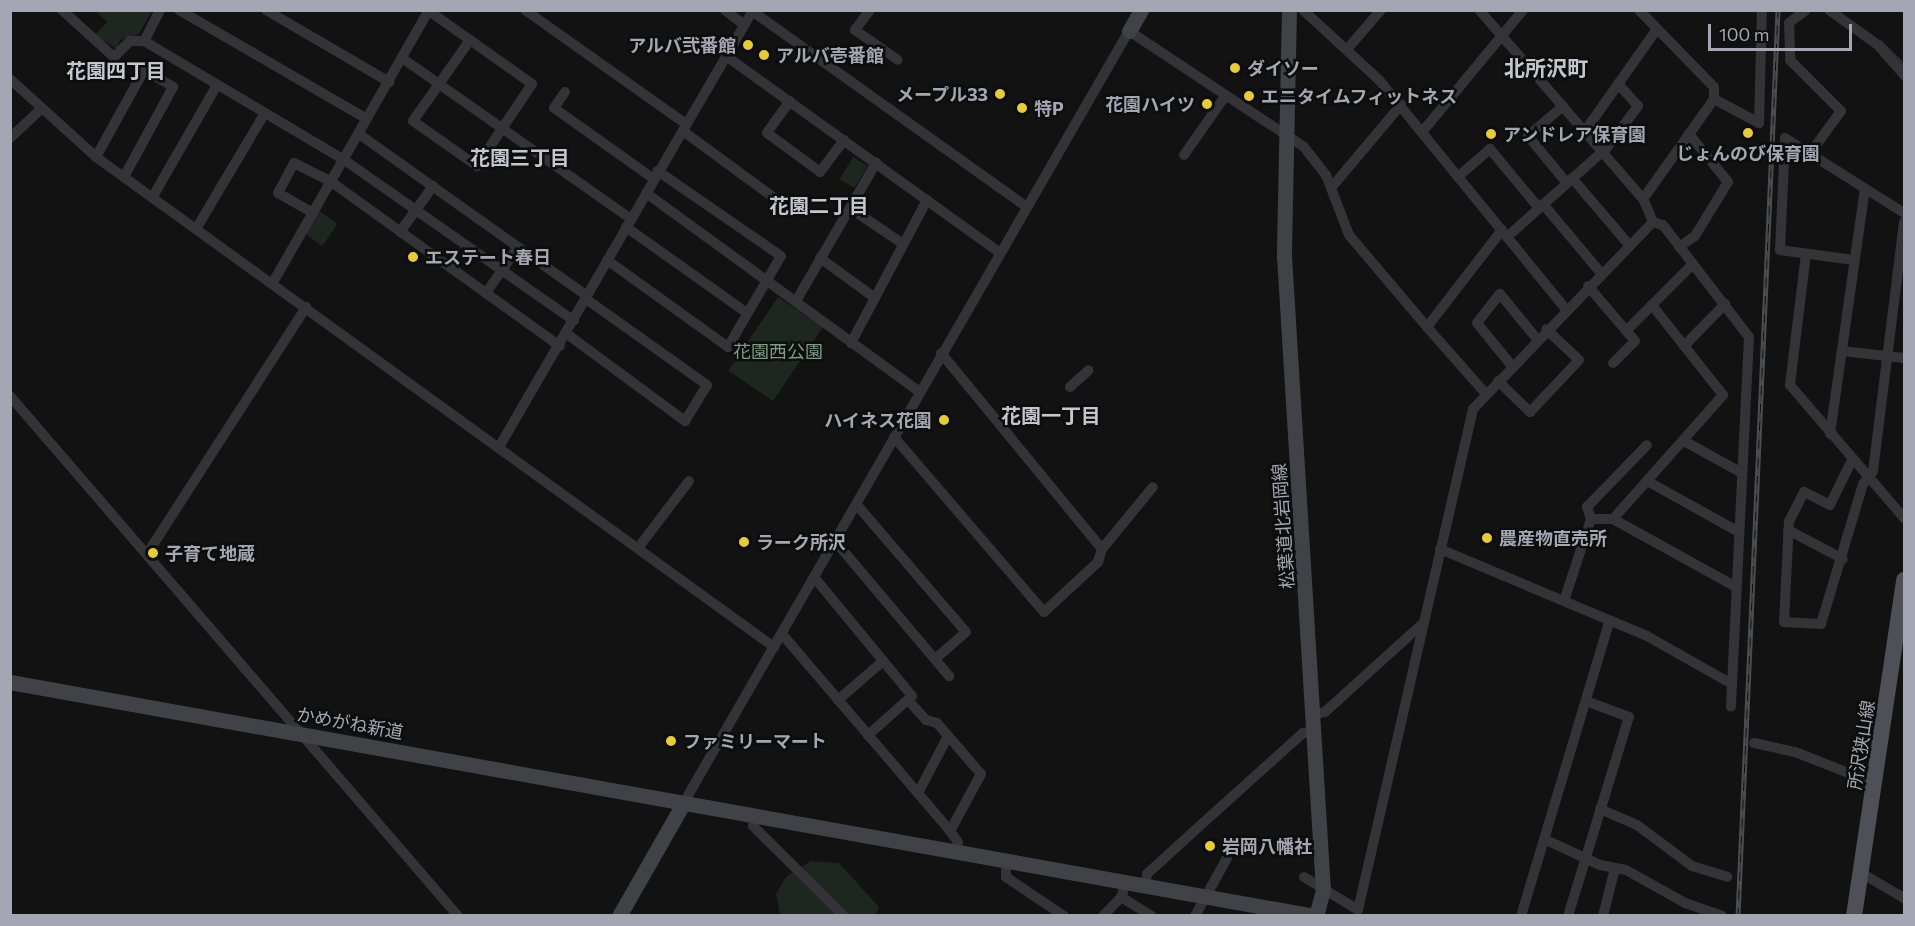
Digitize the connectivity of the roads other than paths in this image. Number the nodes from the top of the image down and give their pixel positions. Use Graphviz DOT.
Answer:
graph roads {
  1 [pos="62,10"];
  2 [pos="160,10"];
  3 [pos="179,10"];
  4 [pos="266,10"];
  5 [pos="525,10"];
  6 [pos="725,10"];
  7 [pos="870,10"];
  8 [pos="1141,10"];
  9 [pos="1289,10"];
  10 [pos="1303,10"];
  11 [pos="1381,10"];
  12 [pos="1479,10"];
  13 [pos="1523,10"];
  14 [pos="1639,10"];
  15 [pos="1762,10"];
  16 [pos="1806,10"];
  17 [pos="1829,10"];
  18 [pos="429,11"];
  19 [pos="753,11"];
  20 [pos="744,25"];
  21 [pos="1657,29"];
  22 [pos="1129,31"];
  23 [pos="1503,39"];
  24 [pos="144,40"];
  25 [pos="470,40"];
  26 [pos="1348,48"];
  27 [pos="726,56"];
  28 [pos="402,58"];
  29 [pos="898,60"];
  30 [pos="1905,75"];
  31 [pos="10,79"];
  32 [pos="389,81"];
  33 [pos="439,84"];
  34 [pos="1618,84"];
  35 [pos="217,85"];
  36 [pos="565,92"];
  37 [pos="1226,95"];
  38 [pos="1713,99"];
  39 [pos="790,101"];
  40 [pos="1401,105"];
  41 [pos="1563,106"];
  42 [pos="41,109"];
  43 [pos="265,112"];
  44 [pos="367,120"];
  45 [pos="685,128"];
  46 [pos="502,129"];
  47 [pos="1423,131"];
  48 [pos="1585,131"];
  49 [pos="1285,133"];
  50 [pos="359,134"];
  51 [pos="1689,134"];
  52 [pos="10,138"];
  53 [pos="844,140"];
  54 [pos="1811,152"];
  55 [pos="1603,153"];
  56 [pos="1184,155"];
  57 [pos="96,157"];
  58 [pos="343,159"];
  59 [pos="876,163"];
  60 [pos="656,175"];
  61 [pos="1460,175"];
  62 [pos="124,177"];
  63 [pos="1569,180"];
  64 [pos="330,181"];
  65 [pos="433,186"];
  66 [pos="1331,188"];
  67 [pos="1865,188"];
  68 [pos="646,193"];
  69 [pos="152,198"];
  70 [pos="927,200"];
  71 [pos="1643,200"];
  72 [pos="1540,205"];
  73 [pos="1027,207"];
  74 [pos="850,208"];
  75 [pos="789,209"];
  76 [pos="416,210"];
  77 [pos="313,213"];
  78 [pos="1905,213"];
  79 [pos="1653,222"];
  80 [pos="1905,222"];
  81 [pos="629,223"];
  82 [pos="196,229"];
  83 [pos="400,232"];
  84 [pos="1505,233"];
  85 [pos="903,244"];
  86 [pos="1630,246"];
  87 [pos="518,247"];
  88 [pos="1679,247"];
  89 [pos="1000,253"];
  90 [pos="1806,254"];
  91 [pos="820,258"];
  92 [pos="606,260"];
  93 [pos="1854,260"];
  94 [pos="1693,264"];
  95 [pos="502,271"];
  96 [pos="1601,273"];
  97 [pos="766,279"];
  98 [pos="272,284"];
  99 [pos="1588,286"];
  100 [pos="486,293"];
  101 [pos="586,297"];
  102 [pos="875,298"];
  103 [pos="796,301"];
  104 [pos="1652,304"];
  105 [pos="1725,304"];
  106 [pos="306,307"];
  107 [pos="1565,308"];
  108 [pos="747,313"];
  109 [pos="574,321"];
  110 [pos="1427,327"];
  111 [pos="1546,329"];
  112 [pos="1626,331"];
  113 [pos="567,334"];
  114 [pos="1537,339"];
  115 [pos="851,343"];
  116 [pos="560,346"];
  117 [pos="1684,346"];
  118 [pos="1842,351"];
  119 [pos="941,353"];
  120 [pos="1888,356"];
  121 [pos="1905,358"];
  122 [pos="1613,363"];
  123 [pos="1512,366"];
  124 [pos="1089,370"];
  125 [pos="1498,381"];
  126 [pos="1070,387"];
  127 [pos="919,391"];
  128 [pos="1486,394"];
  129 [pos="10,396"];
  130 [pos="1830,434"];
  131 [pos="894,436"];
  132 [pos="1684,441"];
  133 [pos="1647,445"];
  134 [pos="499,447"];
  135 [pos="1852,460"];
  136 [pos="1742,473"];
  137 [pos="1868,478"];
  138 [pos="688,481"];
  139 [pos="1648,482"];
  140 [pos="1153,487"];
  141 [pos="857,505"];
  142 [pos="1905,518"];
  143 [pos="1591,519"];
  144 [pos="1613,519"];
  145 [pos="1788,530"];
  146 [pos="1739,531"];
  147 [pos="835,541"];
  148 [pos="638,548"];
  149 [pos="1102,549"];
  150 [pos="1440,549"];
  151 [pos="147,554"];
  152 [pos="1843,559"];
  153 [pos="814,577"];
  154 [pos="1905,580"];
  155 [pos="1736,587"];
  156 [pos="1564,601"];
  157 [pos="1610,620"];
  158 [pos="1423,623"];
  159 [pos="1902,624"];
  160 [pos="782,634"];
  161 [pos="774,647"];
  162 [pos="935,658"];
  163 [pos="883,661"];
  164 [pos="950,676"];
  165 [pos="10,682"];
  166 [pos="1732,684"];
  167 [pos="838,700"];
  168 [pos="908,700"];
  169 [pos="1586,701"];
  170 [pos="1731,707"];
  171 [pos="1314,714"];
  172 [pos="1316,732"];
  173 [pos="301,734"];
  174 [pos="868,735"];
  175 [pos="948,736"];
  176 [pos="1754,742"];
  177 [pos="1874,783"];
  178 [pos="918,793"];
  179 [pos="683,804"];
  180 [pos="1600,809"];
  181 [pos="755,817"];
  182 [pos="950,831"];
  183 [pos="1544,839"];
  184 [pos="956,853"];
  185 [pos="1227,858"];
  186 [pos="1584,858"];
  187 [pos="1006,862"];
  188 [pos="1615,868"];
  189 [pos="1861,873"];
  190 [pos="1304,877"];
  191 [pos="1726,877"];
  192 [pos="1145,887"];
  193 [pos="1123,890"];
  194 [pos="1323,890"];
  195 [pos="1205,897"];
  196 [pos="1905,898"];
  197 [pos="458,915"];
  198 [pos="619,915"];
  199 [pos="844,915"];
  200 [pos="1064,915"];
  201 [pos="1103,915"];
  202 [pos="1151,915"];
  203 [pos="1195,915"];
  204 [pos="1315,915"];
  205 [pos="1521,915"];
  206 [pos="1568,915"];
  207 [pos="1603,915"];
  208 [pos="1722,915"];
  209 [pos="1854,915"];
  1 -- 24 [label="street"];
  2 -- 24 [label="street"];
  3 -- 44 [label="street"];
  4 -- 32 [label="street"];
  5 -- 45 [label="street"];
  6 -- 20 [label="street"];
  7 -- 29 [label="street"];
  8 -- 22 [label="street"];
  9 -- 49 [label="street, 松葉道北岩岡線"];
  10 -- 26 [label="street"];
  11 -- 26 [label="street"];
  12 -- 23 [label="street"];
  13 -- 23 [label="street"];
  14 -- 21 [label="street"];
  15 -- 38 [label="street"];
  16 -- 54 [label="street"];
  17 -- 30 [label="street"];
  18 -- 25 [label="street"];
  18 -- 28 [label="street"];
  19 -- 20 [label="street"];
  19 -- 73 [label="street"];
  20 -- 27 [label="street"];
  21 -- 34 [label="street"];
  21 -- 38 [label="street"];
  22 -- 37 [label="street"];
  22 -- 73 [label="street"];
  23 -- 41 [label="street"];
  23 -- 47 [label="street"];
  24 -- 35 [label="street"];
  25 -- 33 [label="street"];
  25 -- 46 [label="street"];
  26 -- 40 [label="street"];
  27 -- 39 [label="street"];
  27 -- 45 [label="street"];
  28 -- 32 [label="street"];
  28 -- 33 [label="street"];
  31 -- 42 [label="street"];
  32 -- 44 [label="street"];
  33 -- 46 [label="street"];
  33 -- 46 [label="street"];
  34 -- 48 [label="street"];
  34 -- 55 [label="street"];
  35 -- 43 [label="street"];
  35 -- 69 [label="street"];
  36 -- 60 [label="street"];
  37 -- 49 [label="street"];
  37 -- 56 [label="street"];
  38 -- 51 [label="street"];
  39 -- 53 [label="street"];
  39 -- 53 [label="street"];
  40 -- 47 [label="street"];
  40 -- 66 [label="street"];
  41 -- 48 [label="street"];
  41 -- 63 [label="street"];
  42 -- 52 [label="street"];
  42 -- 57 [label="street"];
  43 -- 58 [label="street"];
  43 -- 82 [label="street"];
  44 -- 50 [label="street"];
  45 -- 60 [label="street"];
  45 -- 75 [label="street"];
  46 -- 81 [label="street"];
  47 -- 61 [label="street"];
  48 -- 55 [label="street"];
  49 -- 66 [label="street"];
  49 -- 171 [label="street, 松葉道北岩岡線"];
  50 -- 58 [label="street"];
  50 -- 65 [label="street"];
  51 -- 71 [label="street"];
  51 -- 88 [label="street"];
  53 -- 59 [label="street"];
  54 -- 67 [label="street"];
  54 -- 90 [label="street"];
  55 -- 63 [label="street"];
  55 -- 71 [label="street"];
  57 -- 62 [label="street"];
  57 -- 62 [label="street"];
  58 -- 64 [label="street"];
  58 -- 76 [label="street"];
  59 -- 70 [label="street"];
  59 -- 74 [label="street"];
  60 -- 68 [label="street"];
  60 -- 97 [label="street"];
  61 -- 72 [label="street"];
  61 -- 84 [label="street"];
  62 -- 69 [label="street"];
  63 -- 72 [label="street"];
  63 -- 86 [label="street"];
  64 -- 77 [label="street"];
  64 -- 77 [label="street"];
  64 -- 83 [label="street"];
  65 -- 76 [label="street"];
  65 -- 87 [label="street"];
  66 -- 110 [label="street"];
  67 -- 78 [label="street"];
  67 -- 93 [label="street"];
  68 -- 81 [label="street"];
  68 -- 97 [label="street"];
  69 -- 82 [label="street"];
  70 -- 85 [label="street"];
  70 -- 89 [label="street"];
  71 -- 79 [label="street"];
  72 -- 84 [label="street"];
  72 -- 96 [label="street"];
  73 -- 89 [label="street"];
  74 -- 85 [label="street"];
  74 -- 91 [label="street"];
  76 -- 83 [label="street"];
  76 -- 95 [label="street"];
  77 -- 98 [label="street"];
  79 -- 86 [label="street"];
  79 -- 88 [label="street"];
  80 -- 120 [label="street"];
  81 -- 92 [label="street"];
  81 -- 108 [label="street"];
  82 -- 98 [label="street"];
  83 -- 100 [label="street"];
  84 -- 107 [label="street"];
  84 -- 110 [label="street"];
  85 -- 102 [label="street"];
  86 -- 96 [label="street"];
  87 -- 95 [label="street"];
  87 -- 101 [label="street"];
  88 -- 94 [label="street"];
  89 -- 119 [label="street"];
  90 -- 93 [label="street"];
  90 -- 130 [label="street"];
  91 -- 102 [label="street"];
  91 -- 103 [label="street"];
  92 -- 101 [label="street"];
  92 -- 108 [label="street"];
  93 -- 118 [label="street"];
  94 -- 104 [label="street"];
  94 -- 105 [label="street"];
  95 -- 100 [label="street"];
  95 -- 109 [label="street"];
  96 -- 99 [label="street"];
  97 -- 103 [label="street"];
  97 -- 108 [label="street"];
  98 -- 106 [label="street"];
  99 -- 107 [label="street"];
  99 -- 112 [label="street"];
  100 -- 116 [label="street"];
  101 -- 109 [label="street"];
  101 -- 113 [label="street"];
  102 -- 115 [label="street"];
  103 -- 115 [label="street"];
  104 -- 112 [label="street"];
  104 -- 117 [label="street"];
  105 -- 117 [label="street"];
  105 -- 136 [label="street"];
  106 -- 134 [label="street"];
  106 -- 151 [label="street"];
  107 -- 111 [label="street"];
  109 -- 113 [label="street"];
  110 -- 128 [label="street"];
  111 -- 114 [label="street"];
  111 -- 125 [label="street"];
  112 -- 122 [label="street"];
  113 -- 116 [label="street"];
  114 -- 123 [label="street"];
  114 -- 123 [label="street"];
  115 -- 127 [label="street"];
  116 -- 134 [label="street"];
  117 -- 132 [label="street"];
  118 -- 120 [label="street"];
  118 -- 130 [label="street"];
  119 -- 127 [label="street"];
  119 -- 149 [label="street"];
  120 -- 121 [label="street"];
  120 -- 137 [label="street"];
  123 -- 125 [label="street"];
  124 -- 126 [label="street"];
  125 -- 128 [label="street"];
  127 -- 131 [label="street"];
  128 -- 150 [label="street"];
  129 -- 151 [label="street"];
  130 -- 135 [label="street"];
  131 -- 141 [label="street"];
  131 -- 149 [label="street"];
  132 -- 136 [label="street"];
  132 -- 139 [label="street"];
  133 -- 143 [label="street"];
  134 -- 148 [label="street"];
  135 -- 137 [label="street"];
  135 -- 145 [label="street"];
  136 -- 146 [label="street"];
  137 -- 142 [label="street"];
  137 -- 152 [label="street"];
  138 -- 148 [label="street"];
  139 -- 144 [label="street"];
  139 -- 146 [label="street"];
  140 -- 149 [label="street"];
  141 -- 147 [label="street"];
  141 -- 162 [label="street"];
  143 -- 144 [label="street"];
  143 -- 156 [label="street"];
  144 -- 155 [label="street"];
  145 -- 152 [label="street"];
  145 -- 152 [label="street"];
  146 -- 155 [label="street"];
  147 -- 153 [label="street"];
  147 -- 162 [label="street"];
  148 -- 161 [label="street"];
  150 -- 156 [label="street"];
  150 -- 158 [label="street"];
  151 -- 173 [label="street"];
  153 -- 160 [label="street"];
  153 -- 163 [label="street"];
  154 -- 159 [label="main road, 所沢狭山線"];
  155 -- 166 [label="street"];
  156 -- 157 [label="street"];
  157 -- 166 [label="street"];
  157 -- 169 [label="street"];
  158 -- 171 [label="street"];
  158 -- 194 [label="street"];
  159 -- 177 [label="main road, 所沢狭山線"];
  160 -- 161 [label="street"];
  160 -- 167 [label="street"];
  161 -- 179 [label="street"];
  162 -- 164 [label="street"];
  163 -- 167 [label="street"];
  163 -- 168 [label="street"];
  165 -- 173 [label="street, かめがね新道"];
  166 -- 170 [label="street"];
  167 -- 174 [label="street"];
  168 -- 174 [label="street"];
  168 -- 175 [label="street"];
  169 -- 180 [label="street"];
  169 -- 183 [label="street"];
  171 -- 172 [label="street, 松葉道北岩岡線"];
  172 -- 192 [label="street"];
  172 -- 194 [label="street, 松葉道北岩岡線"];
  173 -- 179 [label="street, かめがね新道"];
  173 -- 197 [label="street"];
  174 -- 178 [label="street"];
  175 -- 178 [label="street"];
  175 -- 182 [label="street"];
  176 -- 177 [label="street"];
  177 -- 189 [label="main road, 所沢狭山線"];
  178 -- 182 [label="street"];
  179 -- 181 [label="street, かめがね新道"];
  179 -- 198 [label="street"];
  180 -- 186 [label="street"];
  180 -- 191 [label="street"];
  181 -- 184 [label="street, かめがね新道"];
  181 -- 199 [label="street"];
  182 -- 184 [label="street"];
  183 -- 186 [label="street"];
  183 -- 205 [label="street"];
  184 -- 187 [label="street, かめがね新道"];
  185 -- 195 [label="street"];
  186 -- 188 [label="street"];
  186 -- 206 [label="street"];
  187 -- 193 [label="street, かめがね新道"];
  187 -- 200 [label="street"];
  188 -- 207 [label="street"];
  188 -- 208 [label="street"];
  189 -- 196 [label="street"];
  189 -- 209 [label="main road, 所沢狭山線"];
  190 -- 194 [label="street"];
  192 -- 193 [label="street, かめがね新道"];
  192 -- 195 [label="street, かめがね新道"];
  193 -- 201 [label="street"];
  193 -- 202 [label="street"];
  194 -- 204 [label="street, 松葉道北岩岡線"];
  195 -- 203 [label="street"];
  195 -- 204 [label="street, かめがね新道"];
}
